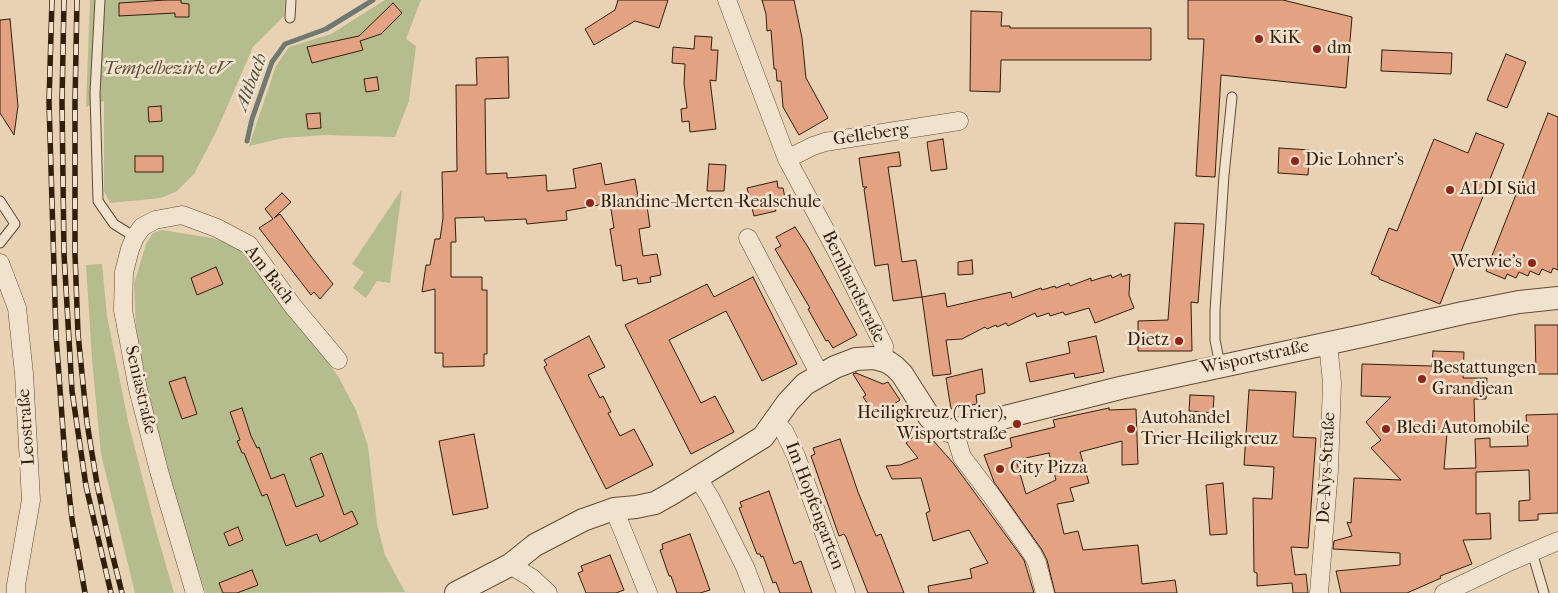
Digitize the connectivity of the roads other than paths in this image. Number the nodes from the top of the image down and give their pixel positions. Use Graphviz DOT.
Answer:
graph roads {
  1 [pos="100,0"];
  2 [pos="291,0"];
  3 [pos="727,0"];
  4 [pos="290,18"];
  5 [pos="1232,96"];
  6 [pos="959,121"];
  7 [pos="787,159"];
  8 [pos="0,201"];
  9 [pos="182,215"];
  10 [pos="135,237"];
  11 [pos="748,238"];
  12 [pos="0,243"];
  13 [pos="0,263"];
  14 [pos="1558,298"];
  15 [pos="1328,343"];
  16 [pos="338,360"];
  17 [pos="883,360"];
  18 [pos="1220,366"];
  19 [pos="820,375"];
  20 [pos="775,422"];
  21 [pos="954,430"];
  22 [pos="698,478"];
  23 [pos="614,509"];
  24 [pos="1558,541"];
  25 [pos="1532,552"];
  26 [pos="510,565"];
  27 [pos="16,593"];
  28 [pos="195,593"];
  29 [pos="456,593"];
  30 [pos="548,593"];
  31 [pos="648,593"];
  32 [pos="754,593"];
  33 [pos="846,593"];
  34 [pos="1045,593"];
  35 [pos="1319,593"];
  36 [pos="1444,593"];
  37 [pos="1544,593"];
  1 -- 10 [label="lane"];
  2 -- 4 [label="lane"];
  3 -- 7 [label="street, Bernhardstraße"];
  5 -- 18 [label="lane"];
  6 -- 7 [label="street, Gelleberg"];
  7 -- 17 [label="street, Bernhardstraße"];
  8 -- 12 [label="lane"];
  9 -- 10 [label="street, Seniastraße"];
  9 -- 16 [label="street, Am Bach"];
  10 -- 28 [label="street, Seniastraße"];
  11 -- 19 [label="street"];
  13 -- 27 [label="street, Leostraße"];
  14 -- 15 [label="street, Wisportstraße"];
  15 -- 18 [label="street, Wisportstraße"];
  15 -- 35 [label="street, De-Nys-Straße"];
  17 -- 19 [label="street, Im Hopfengarten"];
  17 -- 21 [label="street, Bernhardstraße"];
  18 -- 21 [label="street, Wisportstraße"];
  19 -- 20 [label="street, Im Hopfengarten"];
  20 -- 22 [label="street, Im Hopfengarten"];
  20 -- 33 [label="street, Im Hopfengarten"];
  21 -- 34 [label="street"];
  22 -- 23 [label="street, Im Hopfengarten"];
  22 -- 32 [label="street"];
  23 -- 26 [label="street, Im Hopfengarten"];
  23 -- 31 [label="street"];
  24 -- 25 [label="street"];
  25 -- 36 [label="street"];
  25 -- 37 [label="lane"];
  26 -- 29 [label="street, Im Hopfengarten"];
  26 -- 30 [label="street"];
}
